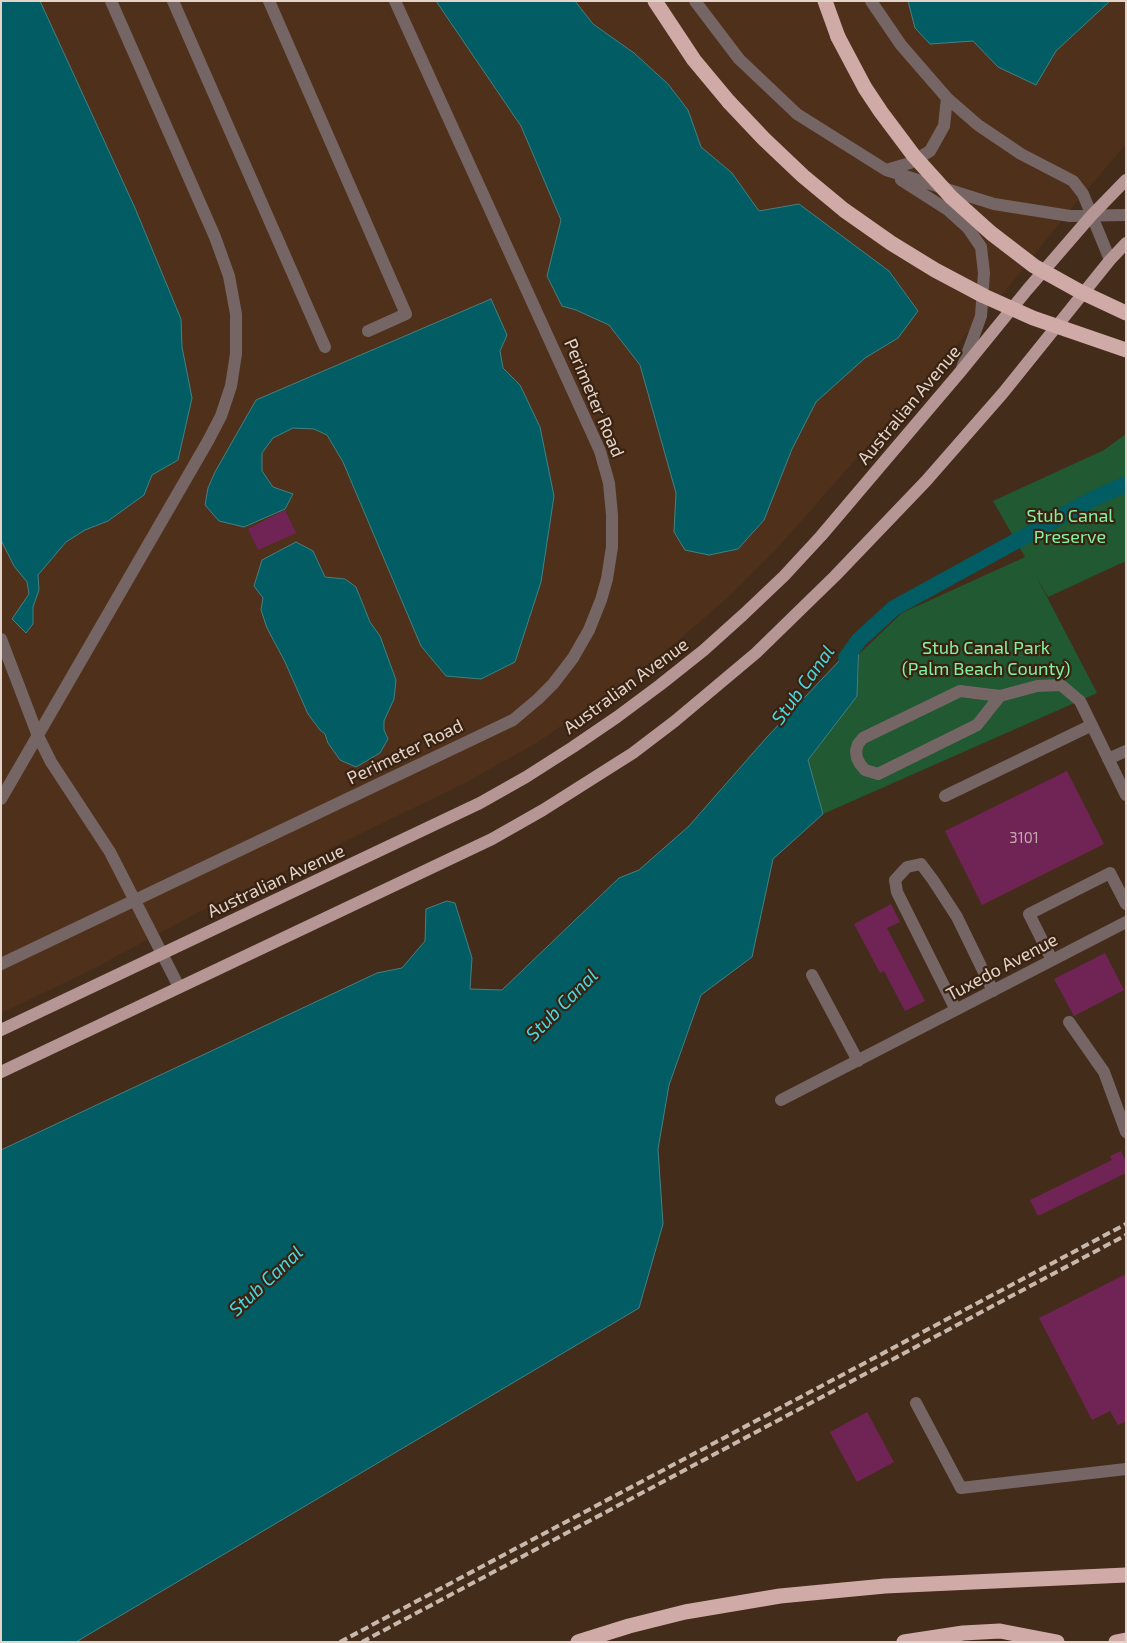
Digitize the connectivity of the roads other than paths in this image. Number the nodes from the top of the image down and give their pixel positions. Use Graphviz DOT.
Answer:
graph roads {
  1 [pos="111,1"];
  2 [pos="173,1"];
  3 [pos="268,1"];
  4 [pos="395,1"];
  5 [pos="656,1"];
  6 [pos="695,1"];
  7 [pos="825,1"];
  8 [pos="871,1"];
  9 [pos="947,98"];
  10 [pos="886,170"];
  11 [pos="1126,180"];
  12 [pos="1126,215"];
  13 [pos="1091,216"];
  14 [pos="1126,243"];
  15 [pos="1110,260"];
  16 [pos="1126,313"];
  17 [pos="368,331"];
  18 [pos="325,347"];
  19 [pos="1126,350"];
  20 [pos="961,371"];
  21 [pos="1,639"];
  22 [pos="1000,696"];
  23 [pos="1092,725"];
  24 [pos="38,736"];
  25 [pos="1126,751"];
  26 [pos="1108,759"];
  27 [pos="1126,795"];
  28 [pos="945,796"];
  29 [pos="1,799"];
  30 [pos="135,900"];
  31 [pos="1126,904"];
  32 [pos="1126,922"];
  33 [pos="162,954"];
  34 [pos="1052,960"];
  35 [pos="1,964"];
  36 [pos="812,975"];
  37 [pos="179,987"];
  38 [pos="993,991"];
  39 [pos="956,1010"];
  40 [pos="1069,1022"];
  41 [pos="1,1030"];
  42 [pos="858,1061"];
  43 [pos="1,1072"];
  44 [pos="781,1100"];
  45 [pos="1126,1132"];
  46 [pos="916,1403"];
  47 [pos="1126,1469"];
  48 [pos="1126,1575"];
  49 [pos="1126,1640"];
  50 [pos="578,1642"];
  51 [pos="904,1642"];
  52 [pos="1057,1642"];
  53 [pos="1116,1642"];
  1 -- 24 [label="street"];
  2 -- 18 [label="street"];
  3 -- 17 [label="street"];
  4 -- 30 [label="street, Perimeter Road"];
  5 -- 19 [label="highway, bridge"];
  6 -- 10 [label="street"];
  7 -- 16 [label="highway, bridge"];
  8 -- 9 [label="street"];
  9 -- 10 [label="street"];
  9 -- 13 [label="street"];
  10 -- 13 [label="street"];
  10 -- 20 [label="street"];
  11 -- 13 [label="main road, Australian Avenue"];
  12 -- 13 [label="street"];
  13 -- 15 [label="street"];
  13 -- 20 [label="main road, Australian Avenue"];
  14 -- 15 [label="main road"];
  15 -- 37 [label="main road"];
  20 -- 33 [label="main road, Australian Avenue"];
  21 -- 24 [label="street"];
  22 -- 22 [label="street"];
  22 -- 23 [label="street"];
  23 -- 26 [label="street"];
  23 -- 28 [label="street"];
  24 -- 29 [label="street"];
  24 -- 30 [label="street"];
  25 -- 26 [label="street"];
  26 -- 27 [label="street"];
  30 -- 33 [label="street"];
  30 -- 35 [label="street, Perimeter Road"];
  31 -- 34 [label="street"];
  32 -- 34 [label="street, Tuxedo Avenue"];
  33 -- 37 [label="street"];
  33 -- 41 [label="main road, Australian Avenue"];
  34 -- 38 [label="street, Tuxedo Avenue"];
  36 -- 42 [label="street"];
  37 -- 43 [label="main road"];
  38 -- 39 [label="street, Tuxedo Avenue"];
  38 -- 39 [label="street"];
  39 -- 42 [label="street, Tuxedo Avenue"];
  40 -- 45 [label="street"];
  42 -- 44 [label="street, Tuxedo Avenue"];
  46 -- 47 [label="street"];
  48 -- 50 [label="highway"];
  49 -- 53 [label="highway"];
  51 -- 52 [label="highway"];
}
